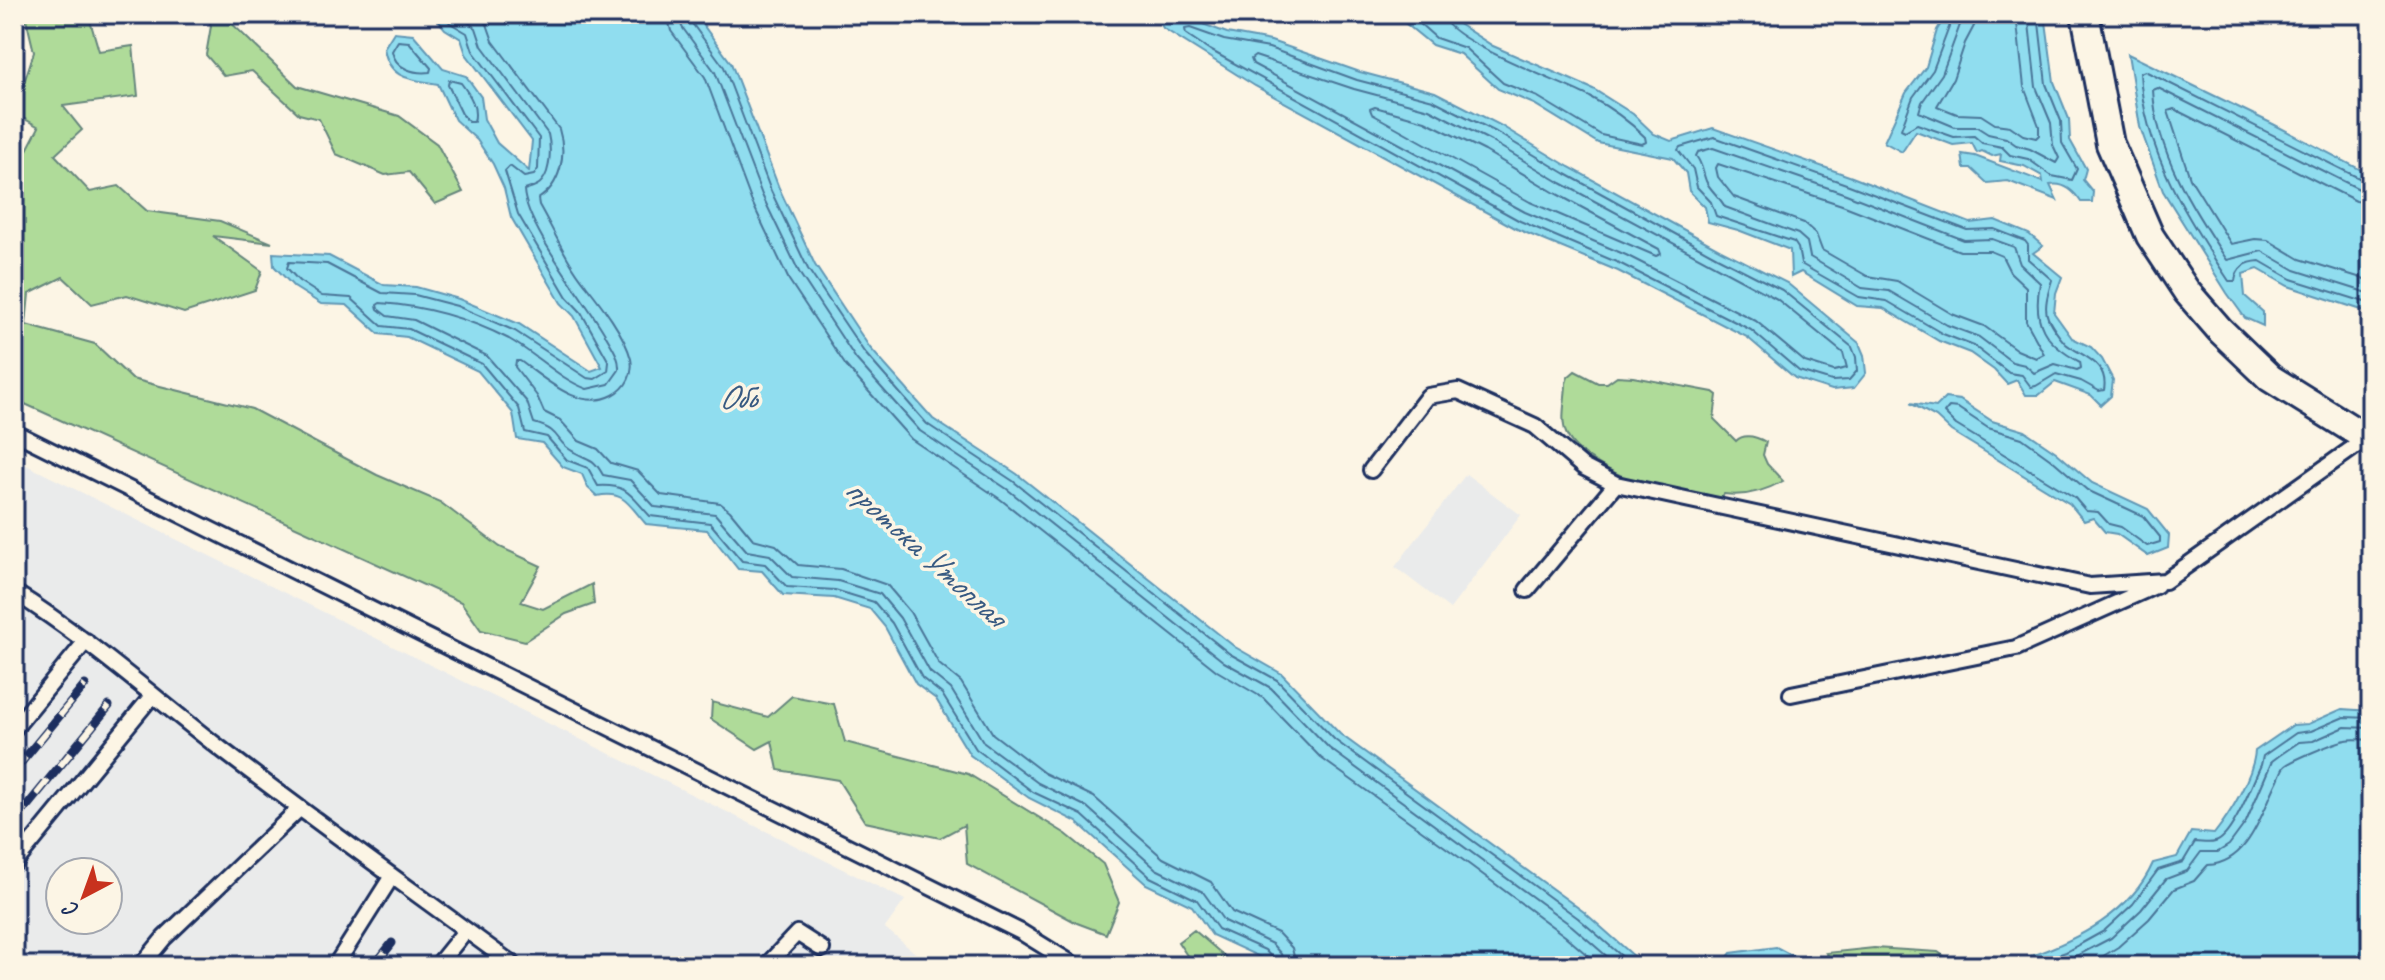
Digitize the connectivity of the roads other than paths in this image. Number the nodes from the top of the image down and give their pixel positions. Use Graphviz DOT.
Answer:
graph roads {
  1 [pos="2085,14"];
  2 [pos="14,432"];
  3 [pos="2369,439"];
  4 [pos="1371,470"];
  5 [pos="1616,484"];
  6 [pos="2165,581"];
  7 [pos="1527,590"];
  8 [pos="14,592"];
  9 [pos="86,641"];
  10 [pos="1791,694"];
  11 [pos="152,696"];
  12 [pos="14,729"];
  13 [pos="299,809"];
  14 [pos="14,864"];
  15 [pos="392,876"];
  16 [pos="466,930"];
  17 [pos="822,949"];
  18 [pos="141,966"];
  19 [pos="335,966"];
  20 [pos="437,966"];
  21 [pos="515,966"];
  22 [pos="766,966"];
  23 [pos="1076,966"];
  1 -- 3 [label="street"];
  2 -- 23 [label="lane"];
  3 -- 6 [label="lane"];
  4 -- 5 [label="lane"];
  5 -- 6 [label="lane"];
  5 -- 7 [label="lane"];
  6 -- 10 [label="lane"];
  8 -- 9 [label="lane"];
  9 -- 11 [label="lane"];
  9 -- 12 [label="lane"];
  11 -- 13 [label="lane"];
  11 -- 14 [label="lane"];
  13 -- 15 [label="lane"];
  13 -- 18 [label="lane"];
  15 -- 16 [label="lane"];
  15 -- 19 [label="lane"];
  16 -- 20 [label="lane"];
  16 -- 21 [label="lane"];
  17 -- 22 [label="lane"];
}
